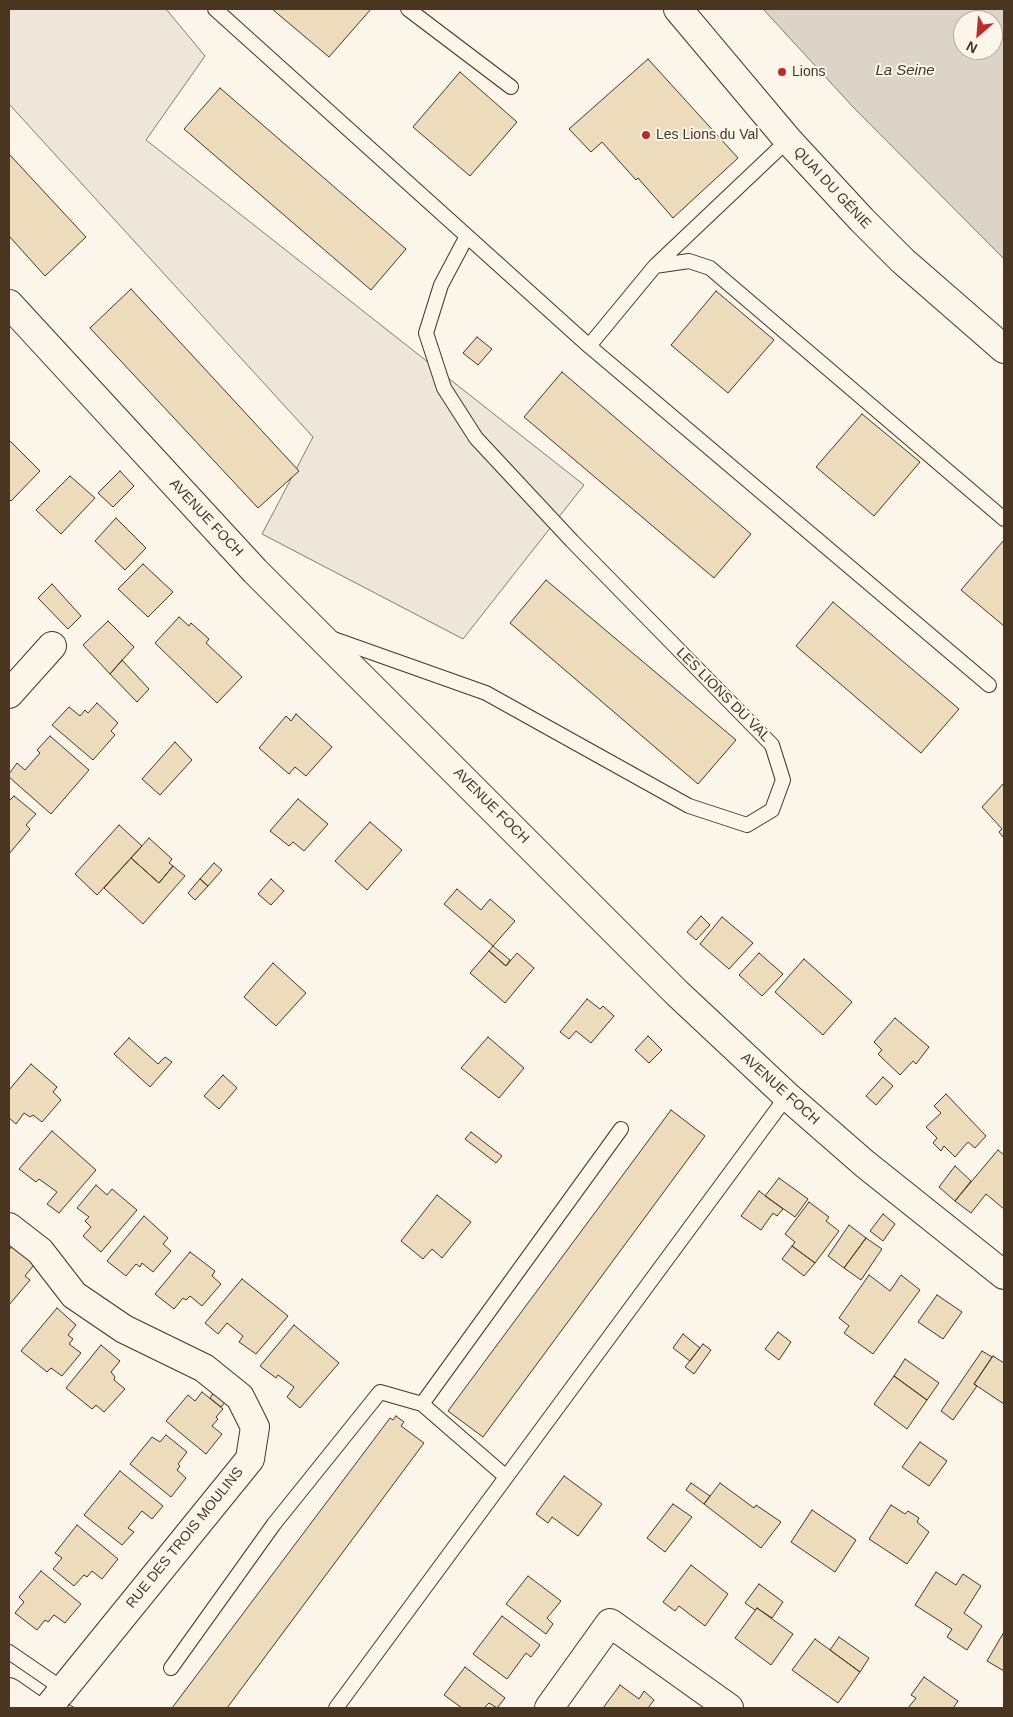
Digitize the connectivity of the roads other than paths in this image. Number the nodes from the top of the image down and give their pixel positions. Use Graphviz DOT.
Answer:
graph roads {
  1 [pos="215,9"];
  2 [pos="408,9"];
  3 [pos="678,9"];
  4 [pos="511,88"];
  5 [pos="788,140"];
  6 [pos="467,236"];
  7 [pos="655,266"];
  8 [pos="9,304"];
  9 [pos="589,346"];
  10 [pos="1004,349"];
  11 [pos="1004,519"];
  12 [pos="318,634"];
  13 [pos="52,646"];
  14 [pos="989,685"];
  15 [pos="9,694"];
  16 [pos="787,1096"];
  17 [pos="621,1128"];
  18 [pos="9,1227"];
  19 [pos="1004,1275"];
  20 [pos="422,1404"];
  21 [pos="505,1476"];
  22 [pos="9,1652"];
  23 [pos="171,1668"];
  24 [pos="9,1692"];
  25 [pos="56,1699"];
  26 [pos="32,1708"];
  27 [pos="336,1708"];
  28 [pos="549,1708"];
  29 [pos="729,1708"];
  1 -- 6 [label="lane"];
  2 -- 4 [label="lane"];
  3 -- 5 [label="street, QUAI DU GÉNIE"];
  5 -- 7 [label="lane"];
  5 -- 10 [label="street, QUAI DU GÉNIE"];
  6 -- 9 [label="lane"];
  6 -- 12 [label="lane, LES LIONS DU VAL"];
  7 -- 9 [label="lane"];
  7 -- 11 [label="lane"];
  8 -- 12 [label="street, AVENUE FOCH"];
  9 -- 14 [label="lane"];
  12 -- 16 [label="street, AVENUE FOCH"];
  13 -- 15 [label="street"];
  16 -- 19 [label="street, AVENUE FOCH"];
  16 -- 21 [label="lane"];
  17 -- 20 [label="lane"];
  18 -- 25 [label="street, RUE DES TROIS MOULINS"];
  20 -- 21 [label="lane"];
  20 -- 23 [label="lane"];
  21 -- 27 [label="lane"];
  22 -- 25 [label="lane"];
  24 -- 26 [label="street"];
  28 -- 29 [label="street"];
}
